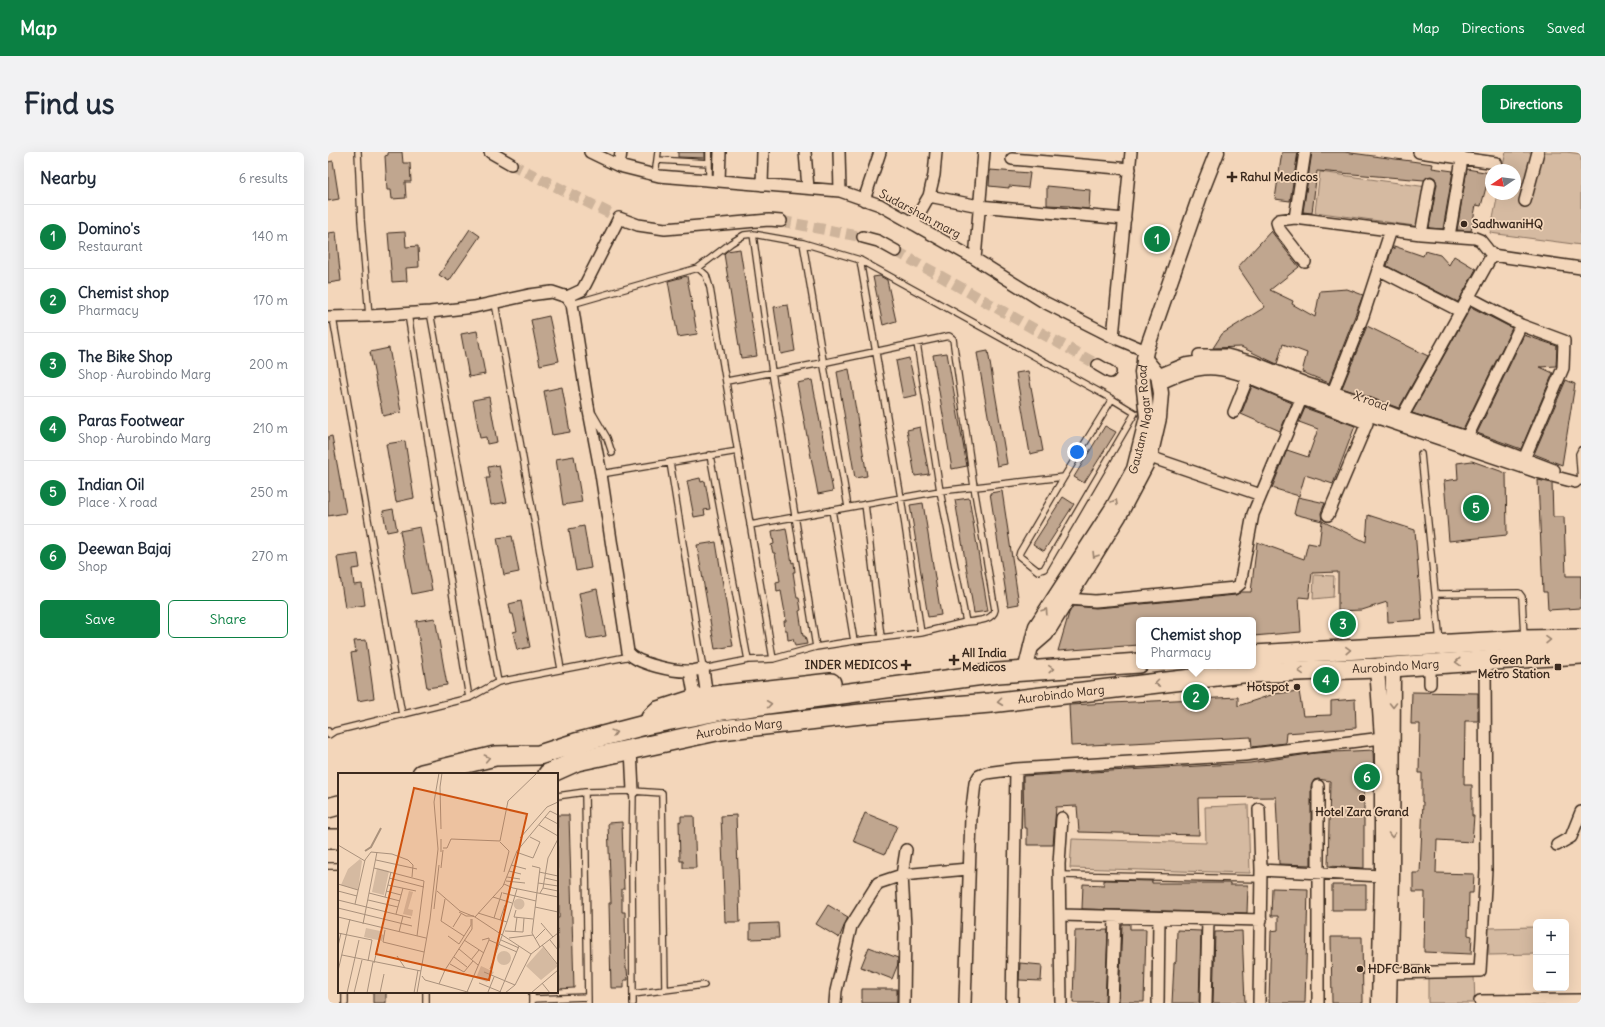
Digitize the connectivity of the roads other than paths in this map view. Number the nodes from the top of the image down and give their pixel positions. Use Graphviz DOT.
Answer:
graph roads {
  1 [pos="358,152"];
  2 [pos="490,152"];
  3 [pos="590,152"];
  4 [pos="621,152"];
  5 [pos="658,152"];
  6 [pos="709,152"];
  7 [pos="720,152"];
  8 [pos="763,152"];
  9 [pos="805,152"];
  10 [pos="839,152"];
  11 [pos="880,152"];
  12 [pos="936,152"];
  13 [pos="984,152"];
  14 [pos="1131,152"];
  15 [pos="1217,152"];
  16 [pos="1304,152"];
  17 [pos="1419,152"];
  18 [pos="1538,152"];
  19 [pos="1012,159"];
  20 [pos="1462,159"];
  21 [pos="657,160"];
  22 [pos="709,163"];
  23 [pos="1496,163"];
  24 [pos="511,164"];
  25 [pos="619,166"];
  26 [pos="1130,169"];
  27 [pos="655,175"];
  28 [pos="714,180"];
  29 [pos="1430,183"];
  30 [pos="762,184"];
  31 [pos="808,188"];
  32 [pos="840,191"];
  33 [pos="929,196"];
  34 [pos="864,200"];
  35 [pos="1525,201"];
  36 [pos="979,206"];
  37 [pos="1295,218"];
  38 [pos="1125,219"];
  39 [pos="781,221"];
  40 [pos="913,224"];
  41 [pos="1391,230"];
  42 [pos="753,234"];
  43 [pos="1421,234"];
  44 [pos="1448,236"];
  45 [pos="863,237"];
  46 [pos="803,243"];
  47 [pos="896,251"];
  48 [pos="1492,255"];
  49 [pos="975,259"];
  50 [pos="860,260"];
  51 [pos="1306,262"];
  52 [pos="698,268"];
  53 [pos="1581,268"];
  54 [pos="1378,269"];
  55 [pos="1468,297"];
  56 [pos="570,301"];
  57 [pos="495,303"];
  58 [pos="1460,311"];
  59 [pos="430,312"];
  60 [pos="408,314"];
  61 [pos="369,316"];
  62 [pos="330,318"];
  63 [pos="1521,325"];
  64 [pos="1112,337"];
  65 [pos="917,343"];
  66 [pos="877,352"];
  67 [pos="1145,354"];
  68 [pos="822,363"];
  69 [pos="1098,365"];
  70 [pos="1171,370"];
  71 [pos="772,372"];
  72 [pos="1110,372"];
  73 [pos="1248,377"];
  74 [pos="1158,380"];
  75 [pos="727,381"];
  76 [pos="1333,392"];
  77 [pos="1112,399"];
  78 [pos="1301,399"];
  79 [pos="588,406"];
  80 [pos="1234,412"];
  81 [pos="1402,417"];
  82 [pos="1467,437"];
  83 [pos="1581,450"];
  84 [pos="738,451"];
  85 [pos="612,453"];
  86 [pos="1421,454"];
  87 [pos="710,456"];
  88 [pos="1150,457"];
  89 [pos="1524,459"];
  90 [pos="670,462"];
  91 [pos="601,474"];
  92 [pos="1064,477"];
  93 [pos="1579,483"];
  94 [pos="974,487"];
  95 [pos="940,491"];
  96 [pos="1261,495"];
  97 [pos="901,498"];
  98 [pos="866,504"];
  99 [pos="848,508"];
  100 [pos="832,510"];
  101 [pos="1328,515"];
  102 [pos="796,517"];
  103 [pos="750,525"];
  104 [pos="1436,594"];
  105 [pos="1068,599"];
  106 [pos="966,622"];
  107 [pos="921,633"];
  108 [pos="881,637"];
  109 [pos="1524,640"];
  110 [pos="1581,640"];
  111 [pos="854,641"];
  112 [pos="1440,646"];
  113 [pos="816,647"];
  114 [pos="1031,647"];
  115 [pos="1581,654"];
  116 [pos="1256,655"];
  117 [pos="631,656"];
  118 [pos="774,659"];
  119 [pos="748,660"];
  120 [pos="1485,660"];
  121 [pos="1136,663"];
  122 [pos="1430,664"];
  123 [pos="1385,667"];
  124 [pos="561,669"];
  125 [pos="703,669"];
  126 [pos="690,671"];
  127 [pos="1024,671"];
  128 [pos="988,675"];
  129 [pos="498,682"];
  130 [pos="1430,684"];
  131 [pos="708,697"];
  132 [pos="468,698"];
  133 [pos="748,707"];
  134 [pos="402,715"];
  135 [pos="645,725"];
  136 [pos="328,734"];
  137 [pos="1382,738"];
  138 [pos="631,749"];
  139 [pos="1016,769"];
  140 [pos="426,773"];
  141 [pos="550,773"];
  142 [pos="1318,786"];
  143 [pos="633,791"];
  144 [pos="585,792"];
  145 [pos="558,796"];
  146 [pos="338,805"];
  147 [pos="328,808"];
  148 [pos="1259,809"];
  149 [pos="1581,812"];
  150 [pos="1062,818"];
  151 [pos="1557,845"];
  152 [pos="906,850"];
  153 [pos="968,869"];
  154 [pos="1317,873"];
  155 [pos="902,875"];
  156 [pos="1060,875"];
  157 [pos="1261,875"];
  158 [pos="1382,876"];
  159 [pos="1060,915"];
  160 [pos="1114,917"];
  161 [pos="1159,918"];
  162 [pos="1208,919"];
  163 [pos="1261,920"];
  164 [pos="1390,973"];
  165 [pos="704,985"];
  166 [pos="665,990"];
  167 [pos="633,994"];
  168 [pos="588,1000"];
  169 [pos="1581,1000"];
  170 [pos="532,1001"];
  171 [pos="1480,1001"];
  172 [pos="633,1003"];
  173 [pos="836,1003"];
  174 [pos="904,1003"];
  175 [pos="965,1003"];
  176 [pos="1012,1003"];
  177 [pos="1061,1003"];
  178 [pos="1112,1003"];
  179 [pos="1158,1003"];
  180 [pos="1206,1003"];
  181 [pos="1259,1003"];
  182 [pos="1318,1003"];
  183 [pos="1379,1003"];
  184 [pos="1389,1003"];
  1 -- 61 [label="lane"];
  2 -- 24 [label="street"];
  3 -- 25 [label="street, Sudarshan marg"];
  4 -- 25 [label="street"];
  5 -- 21 [label="lane"];
  6 -- 22 [label="lane"];
  7 -- 28 [label="street"];
  8 -- 30 [label="street"];
  9 -- 31 [label="street"];
  10 -- 32 [label="street"];
  11 -- 34 [label="street"];
  12 -- 33 [label="street"];
  13 -- 36 [label="street"];
  14 -- 26 [label="street"];
  15 -- 67 [label="street, Gautam Nagar Road"];
  16 -- 37 [label="street"];
  17 -- 20 [label="street"];
  18 -- 35 [label="street"];
  19 -- 26 [label="street"];
  20 -- 23 [label="street"];
  20 -- 44 [label="street"];
  21 -- 22 [label="lane"];
  21 -- 27 [label="lane"];
  22 -- 28 [label="lane"];
  25 -- 27 [label="street, Sudarshan marg"];
  26 -- 38 [label="street"];
  27 -- 28 [label="street, Sudarshan marg"];
  28 -- 30 [label="street, Sudarshan marg"];
  29 -- 43 [label="street"];
  30 -- 31 [label="street, Sudarshan marg"];
  31 -- 32 [label="street, Sudarshan marg"];
  32 -- 34 [label="street, Sudarshan marg"];
  33 -- 36 [label="street"];
  33 -- 40 [label="street"];
  34 -- 40 [label="street, Sudarshan marg"];
  36 -- 38 [label="street"];
  36 -- 49 [label="street"];
  37 -- 41 [label="street"];
  37 -- 51 [label="street"];
  38 -- 64 [label="street"];
  39 -- 56 [label="street"];
  40 -- 49 [label="street, Sudarshan marg"];
  41 -- 43 [label="street"];
  41 -- 54 [label="street"];
  42 -- 46 [label="lane"];
  42 -- 52 [label="lane"];
  42 -- 71 [label="lane"];
  43 -- 44 [label="street"];
  44 -- 48 [label="street"];
  45 -- 47 [label="street"];
  46 -- 50 [label="lane"];
  46 -- 68 [label="lane"];
  48 -- 53 [label="street"];
  48 -- 55 [label="street"];
  49 -- 64 [label="street, Sudarshan marg"];
  50 -- 66 [label="lane"];
  50 -- 77 [label="lane"];
  52 -- 56 [label="lane"];
  52 -- 75 [label="lane"];
  54 -- 58 [label="street"];
  54 -- 76 [label="street"];
  55 -- 58 [label="street"];
  55 -- 63 [label="street"];
  56 -- 57 [label="street"];
  56 -- 79 [label="street"];
  57 -- 59 [label="street"];
  57 -- 124 [label="lane"];
  58 -- 81 [label="street"];
  59 -- 60 [label="street"];
  59 -- 129 [label="lane"];
  60 -- 61 [label="street"];
  60 -- 132 [label="lane"];
  61 -- 62 [label="street"];
  62 -- 134 [label="lane"];
  63 -- 82 [label="street"];
  63 -- 89 [label="street"];
  64 -- 67 [label="street, Sudarshan marg"];
  65 -- 66 [label="lane"];
  65 -- 94 [label="lane"];
  65 -- 95 [label="lane"];
  66 -- 68 [label="lane"];
  66 -- 97 [label="lane"];
  67 -- 74 [label="street"];
  114 -- 67 [label="street, Gautam Nagar Road, one-way"];
  68 -- 71 [label="lane"];
  68 -- 99 [label="lane"];
  69 -- 72 [label="street"];
  70 -- 74 [label="street, X road"];
  70 -- 76 [label="street"];
  70 -- 93 [label="street, X road"];
  71 -- 75 [label="lane"];
  71 -- 102 [label="lane"];
  73 -- 74 [label="street"];
  73 -- 78 [label="street"];
  73 -- 80 [label="street"];
  74 -- 88 [label="street"];
  75 -- 84 [label="lane"];
  76 -- 81 [label="street"];
  77 -- 92 [label="lane"];
  77 -- 92 [label="lane"];
  78 -- 96 [label="street"];
  78 -- 101 [label="street"];
  79 -- 85 [label="lane"];
  79 -- 91 [label="street"];
  81 -- 82 [label="street"];
  82 -- 89 [label="street"];
  83 -- 93 [label="lane"];
  84 -- 87 [label="lane"];
  84 -- 103 [label="lane"];
  86 -- 104 [label="lane"];
  87 -- 90 [label="lane"];
  87 -- 119 [label="lane"];
  88 -- 96 [label="street"];
  88 -- 105 [label="street, one-way"];
  89 -- 93 [label="street"];
  90 -- 91 [label="lane"];
  90 -- 125 [label="lane"];
  91 -- 117 [label="street"];
  92 -- 94 [label="lane"];
  94 -- 95 [label="lane"];
  94 -- 106 [label="lane"];
  95 -- 97 [label="lane"];
  95 -- 106 [label="lane"];
  96 -- 105 [label="street"];
  97 -- 98 [label="lane"];
  97 -- 107 [label="lane"];
  98 -- 99 [label="lane"];
  98 -- 108 [label="lane"];
  99 -- 100 [label="lane"];
  100 -- 102 [label="lane"];
  100 -- 111 [label="lane"];
  102 -- 103 [label="lane"];
  102 -- 113 [label="lane"];
  103 -- 118 [label="lane"];
  104 -- 109 [label="lane"];
  104 -- 112 [label="lane"];
  105 -- 114 [label="street"];
  106 -- 107 [label="lane"];
  107 -- 108 [label="lane"];
  108 -- 111 [label="lane"];
  109 -- 110 [label="highway, Aurobindo Marg, one-way"];
  109 -- 112 [label="highway, Aurobindo Marg"];
  111 -- 113 [label="lane"];
  116 -- 112 [label="highway, Aurobindo Marg, one-way"];
  113 -- 118 [label="lane"];
  114 -- 127 [label="street, Gautam Nagar Road"];
  115 -- 120 [label="highway, Aurobindo Marg"];
  117 -- 124 [label="lane"];
  117 -- 126 [label="street"];
  118 -- 119 [label="lane"];
  119 -- 125 [label="lane"];
  120 -- 122 [label="highway, Aurobindo Marg, one-way"];
  120 -- 164 [label="street"];
  127 -- 121 [label="highway, Aurobindo Marg, one-way"];
  122 -- 123 [label="highway, Aurobindo Marg"];
  122 -- 130 [label="street"];
  123 -- 137 [label="street"];
  123 -- 138 [label="highway, Aurobindo Marg, one-way"];
  123 -- 164 [label="street, one-way"];
  124 -- 129 [label="lane"];
  125 -- 126 [label="street"];
  125 -- 131 [label="street"];
  126 -- 131 [label="street"];
  127 -- 128 [label="highway, Aurobindo Marg"];
  128 -- 131 [label="highway"];
  133 -- 128 [label="highway, Aurobindo Marg, one-way"];
  129 -- 132 [label="lane"];
  131 -- 133 [label="highway"];
  131 -- 135 [label="highway"];
  132 -- 134 [label="lane"];
  133 -- 135 [label="highway, Aurobindo Marg"];
  134 -- 136 [label="lane"];
  140 -- 135 [label="highway, Aurobindo Marg, one-way"];
  137 -- 139 [label="street"];
  137 -- 158 [label="street"];
  138 -- 141 [label="highway, Aurobindo Marg"];
  138 -- 143 [label="street"];
  139 -- 153 [label="street"];
  139 -- 176 [label="street"];
  142 -- 154 [label="street"];
  143 -- 144 [label="lane"];
  143 -- 166 [label="lane"];
  143 -- 167 [label="lane"];
  144 -- 145 [label="lane"];
  144 -- 168 [label="lane"];
  146 -- 147 [label="highway"];
  148 -- 157 [label="street"];
  149 -- 151 [label="street"];
  150 -- 156 [label="street"];
  152 -- 155 [label="street"];
  153 -- 155 [label="street"];
  153 -- 175 [label="street"];
  154 -- 157 [label="street"];
  154 -- 158 [label="street"];
  154 -- 182 [label="street"];
  155 -- 173 [label="street"];
  155 -- 174 [label="street"];
  156 -- 157 [label="lane"];
  156 -- 159 [label="street"];
  157 -- 163 [label="street"];
  158 -- 183 [label="street"];
  159 -- 160 [label="street"];
  159 -- 177 [label="street"];
  160 -- 161 [label="street"];
  160 -- 178 [label="street"];
  161 -- 162 [label="street"];
  161 -- 179 [label="street"];
  162 -- 163 [label="street"];
  162 -- 180 [label="street"];
  163 -- 181 [label="street"];
  164 -- 184 [label="street"];
  165 -- 166 [label="lane"];
  166 -- 167 [label="lane"];
  167 -- 172 [label="lane"];
  168 -- 170 [label="lane"];
  169 -- 171 [label="street"];
}
